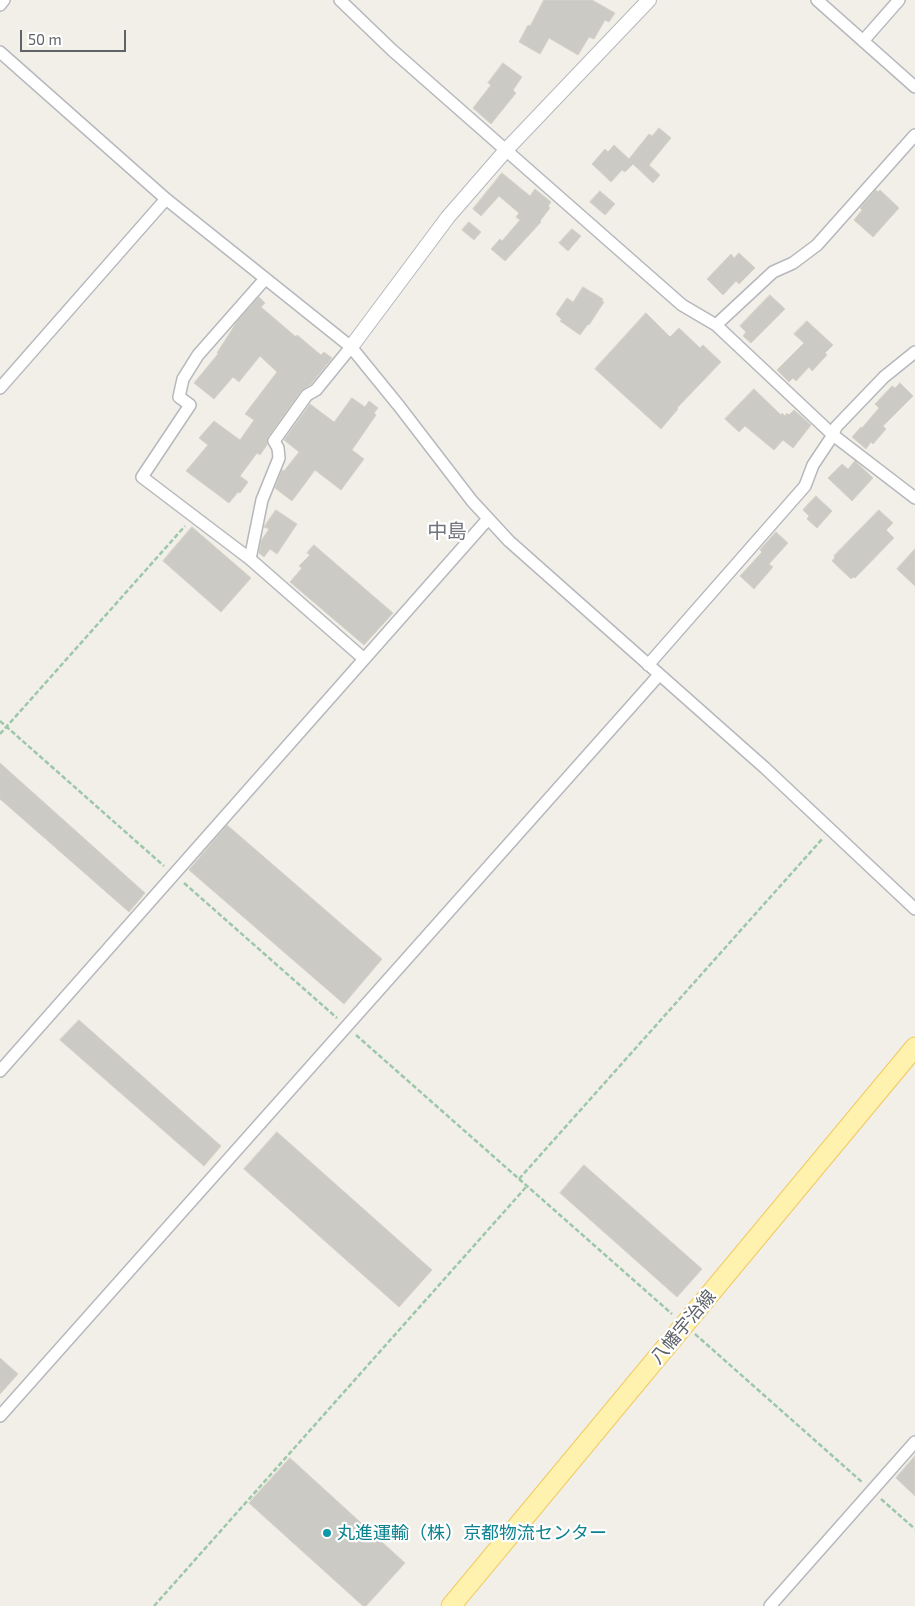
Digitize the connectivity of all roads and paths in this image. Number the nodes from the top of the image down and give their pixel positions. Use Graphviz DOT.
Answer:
graph roads {
  1 [pos="4,0"];
  2 [pos="340,0"];
  3 [pos="649,0"];
  4 [pos="817,0"];
  5 [pos="899,0"];
  6 [pos="0,5"];
  7 [pos="863,41"];
  8 [pos="0,52"];
  9 [pos="915,87"];
  10 [pos="915,135"];
  11 [pos="507,150"];
  12 [pos="166,199"];
  13 [pos="265,279"];
  14 [pos="716,325"];
  15 [pos="352,348"];
  16 [pos="915,352"];
  17 [pos="0,388"];
  18 [pos="832,435"];
  19 [pos="915,498"];
  20 [pos="193,516"];
  21 [pos="488,519"];
  22 [pos="250,559"];
  23 [pos="363,658"];
  24 [pos="648,665"];
  25 [pos="659,675"];
  26 [pos="0,721"];
  27 [pos="6,727"];
  28 [pos="0,734"];
  29 [pos="831,829"];
  30 [pos="174,874"];
  31 [pos="915,909"];
  32 [pos="346,1026"];
  33 [pos="915,1047"];
  34 [pos="0,1071"];
  35 [pos="519,1179"];
  36 [pos="527,1186"];
  37 [pos="684,1325"];
  38 [pos="0,1416"];
  39 [pos="915,1442"];
  40 [pos="872,1491"];
  41 [pos="915,1529"];
  42 [pos="154,1606"];
  43 [pos="451,1606"];
  44 [pos="770,1606"];
  1 -- 6 [label="street"];
  2 -- 11 [label="street"];
  3 -- 11 [label="street"];
  4 -- 7 [label="street"];
  5 -- 7 [label="street"];
  7 -- 9 [label="street"];
  8 -- 12 [label="street"];
  10 -- 14 [label="street"];
  11 -- 14 [label="street"];
  11 -- 15 [label="street"];
  12 -- 13 [label="street"];
  12 -- 17 [label="street"];
  13 -- 15 [label="street"];
  13 -- 20 [label="street"];
  14 -- 18 [label="street"];
  15 -- 21 [label="street"];
  15 -- 22 [label="street"];
  16 -- 18 [label="street"];
  18 -- 19 [label="street"];
  18 -- 24 [label="street"];
  20 -- 22 [label="street"];
  20 -- 27 [label="path"];
  21 -- 23 [label="street"];
  21 -- 24 [label="street"];
  22 -- 23 [label="street"];
  23 -- 30 [label="street"];
  24 -- 25 [label="street"];
  25 -- 29 [label="street"];
  25 -- 32 [label="street"];
  26 -- 27 [label="path"];
  27 -- 28 [label="path"];
  27 -- 30 [label="path"];
  29 -- 31 [label="street"];
  29 -- 35 [label="path"];
  30 -- 32 [label="path"];
  30 -- 34 [label="street"];
  32 -- 35 [label="path"];
  32 -- 38 [label="street"];
  33 -- 37 [label="main road, 八幡宇治線"];
  35 -- 36 [label="path"];
  36 -- 37 [label="path"];
  36 -- 42 [label="path"];
  37 -- 40 [label="path"];
  37 -- 43 [label="main road, 八幡宇治線"];
  39 -- 40 [label="street"];
  40 -- 41 [label="path"];
  40 -- 44 [label="street"];
}
